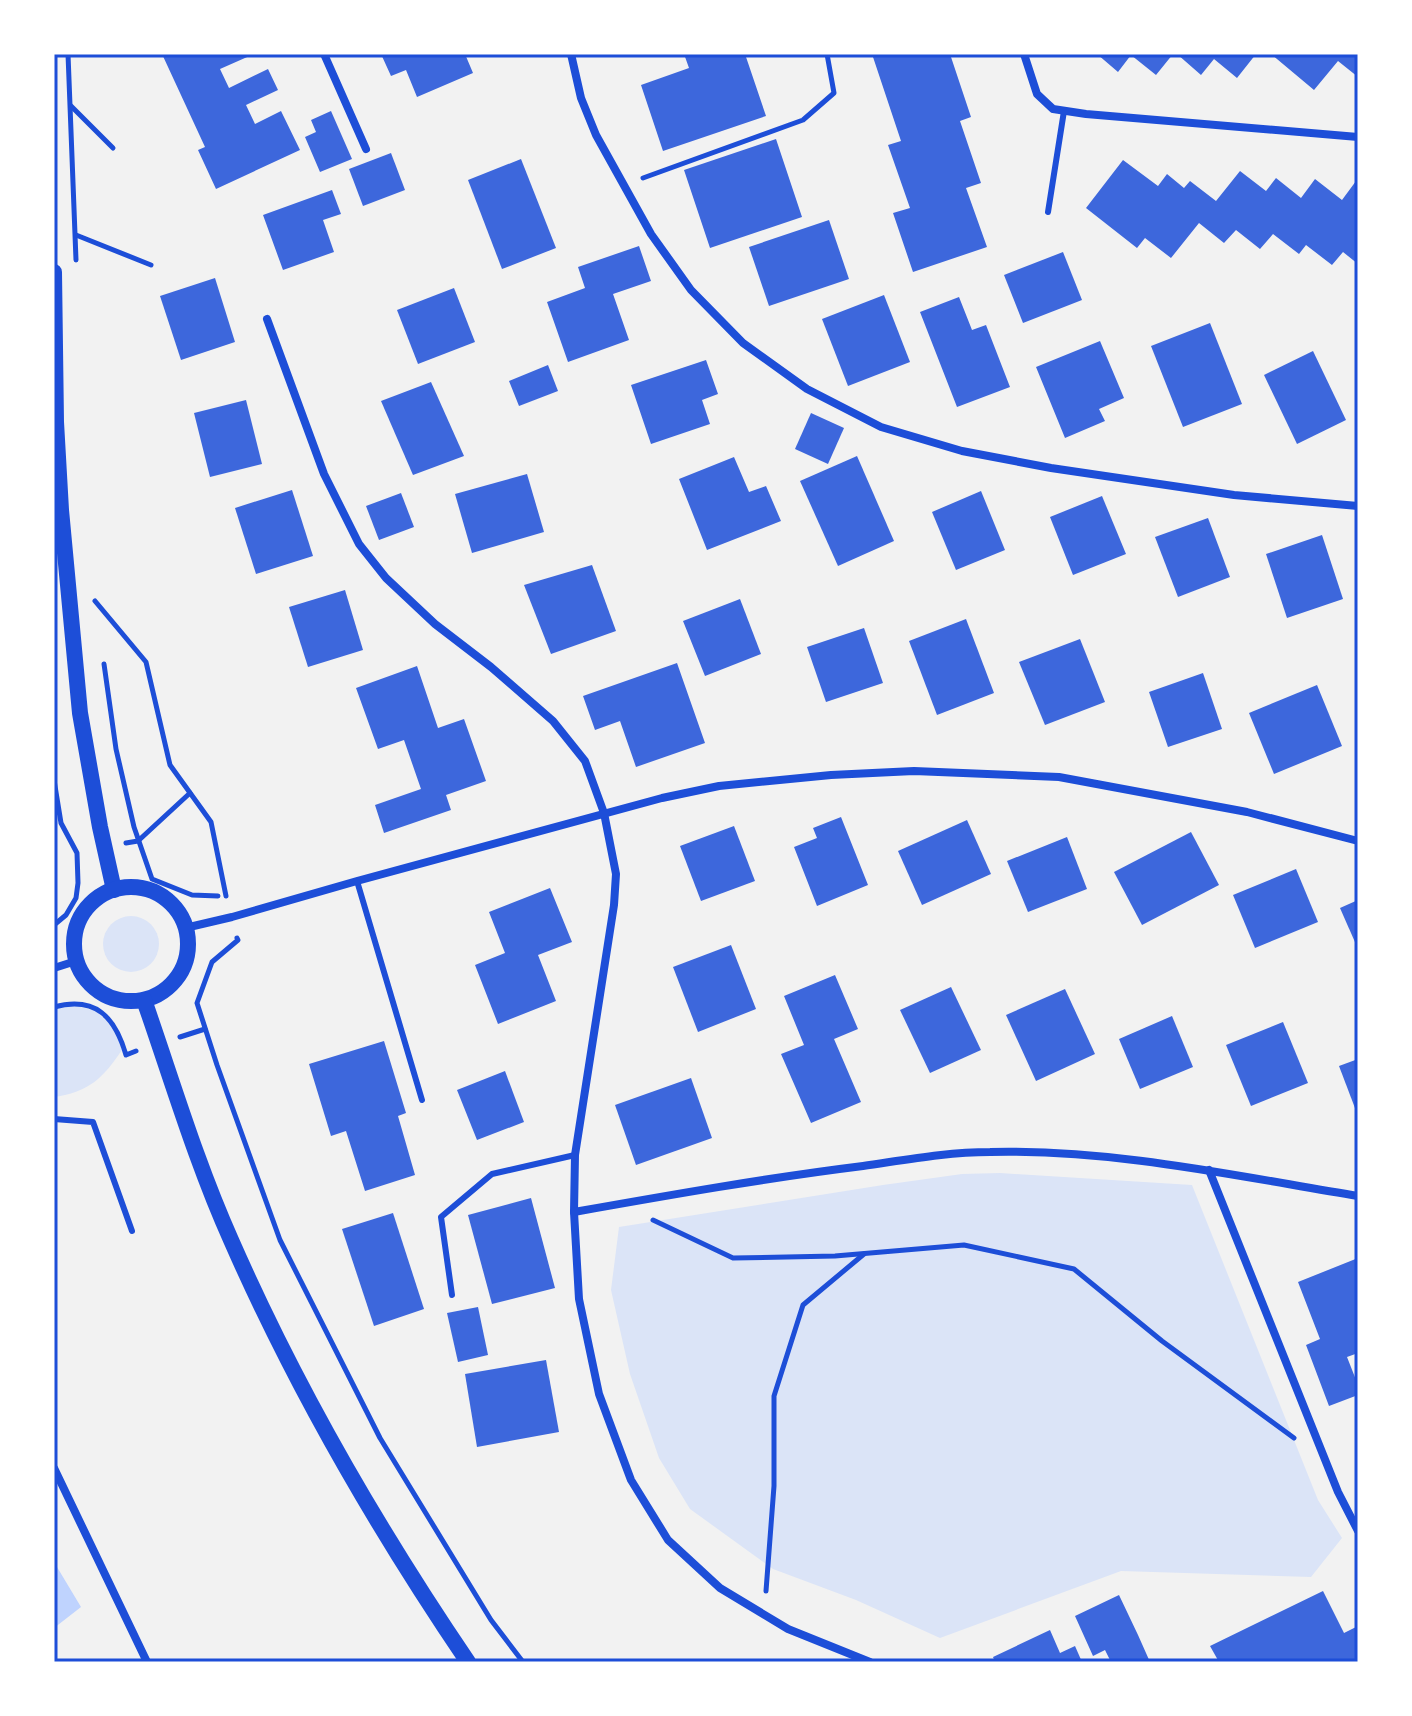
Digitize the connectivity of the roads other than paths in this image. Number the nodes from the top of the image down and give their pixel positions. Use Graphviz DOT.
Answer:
graph roads {
  1 [pos="324,54"];
  2 [pos="571,54"];
  3 [pos="1024,54"];
  4 [pos="1064,111"];
  5 [pos="1358,137"];
  6 [pos="366,149"];
  7 [pos="1048,212"];
  8 [pos="54,272"];
  9 [pos="267,319"];
  10 [pos="1358,506"];
  11 [pos="604,813"];
  12 [pos="1358,841"];
  13 [pos="357,881"];
  14 [pos="114,890"];
  15 [pos="185,928"];
  16 [pos="76,961"];
  17 [pos="54,968"];
  18 [pos="144,1000"];
  19 [pos="422,1100"];
  20 [pos="54,1119"];
  21 [pos="575,1155"];
  22 [pos="1209,1170"];
  23 [pos="1358,1196"];
  24 [pos="574,1212"];
  25 [pos="132,1231"];
  26 [pos="452,1295"];
  27 [pos="54,1468"];
  28 [pos="1358,1531"];
  29 [pos="147,1662"];
  30 [pos="468,1662"];
  31 [pos="870,1662"];
  1 -- 6 [label="street"];
  2 -- 10 [label="street"];
  3 -- 4 [label="street"];
  4 -- 5 [label="street"];
  4 -- 7 [label="lane"];
  8 -- 14 [label="main road"];
  9 -- 11 [label="street"];
  11 -- 12 [label="street"];
  11 -- 13 [label="street"];
  11 -- 21 [label="street"];
  13 -- 15 [label="street"];
  13 -- 19 [label="lane"];
  14 -- 15 [label="main road"];
  14 -- 16 [label="main road"];
  15 -- 18 [label="main road"];
  16 -- 17 [label="street"];
  16 -- 18 [label="main road"];
  18 -- 30 [label="main road"];
  20 -- 25 [label="lane"];
  21 -- 24 [label="street"];
  21 -- 26 [label="lane"];
  22 -- 23 [label="street"];
  22 -- 24 [label="street"];
  22 -- 28 [label="street"];
  24 -- 31 [label="street"];
  27 -- 29 [label="street"];
}
